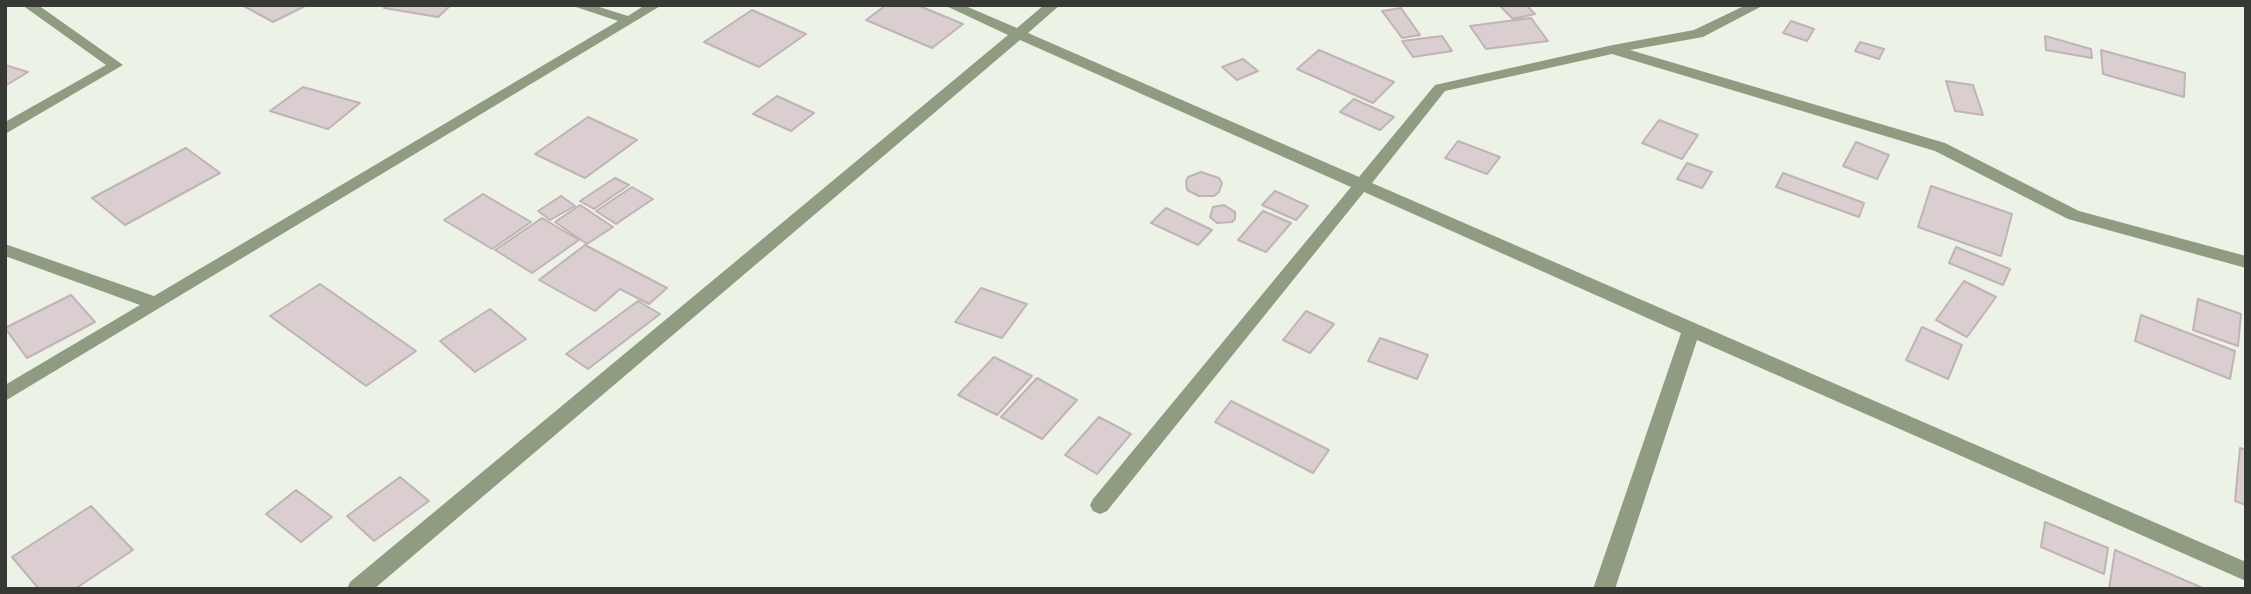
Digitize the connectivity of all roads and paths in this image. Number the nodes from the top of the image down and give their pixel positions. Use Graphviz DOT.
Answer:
graph roads {
  1 [pos="29,5"];
  2 [pos="577,5"];
  3 [pos="654,5"];
  4 [pos="951,5"];
  5 [pos="1053,5"];
  6 [pos="1757,5"];
  7 [pos="628,20"];
  8 [pos="1016,34"];
  9 [pos="1613,49"];
  10 [pos="5,129"];
  11 [pos="1360,185"];
  12 [pos="5,250"];
  13 [pos="2246,262"];
  14 [pos="156,304"];
  15 [pos="1691,331"];
  16 [pos="5,394"];
  17 [pos="1100,505"];
  18 [pos="2246,572"];
  19 [pos="358,589"];
  20 [pos="1604,589"];
  1 -- 10 [label="street"];
  2 -- 7 [label="street"];
  3 -- 7 [label="street"];
  4 -- 8 [label="street"];
  5 -- 8 [label="street"];
  6 -- 9 [label="street"];
  7 -- 14 [label="street"];
  8 -- 11 [label="street"];
  8 -- 19 [label="street"];
  9 -- 11 [label="street"];
  9 -- 13 [label="street"];
  11 -- 15 [label="street"];
  11 -- 17 [label="street"];
  12 -- 14 [label="street"];
  14 -- 16 [label="street"];
  15 -- 18 [label="street"];
  15 -- 20 [label="street"];
}
